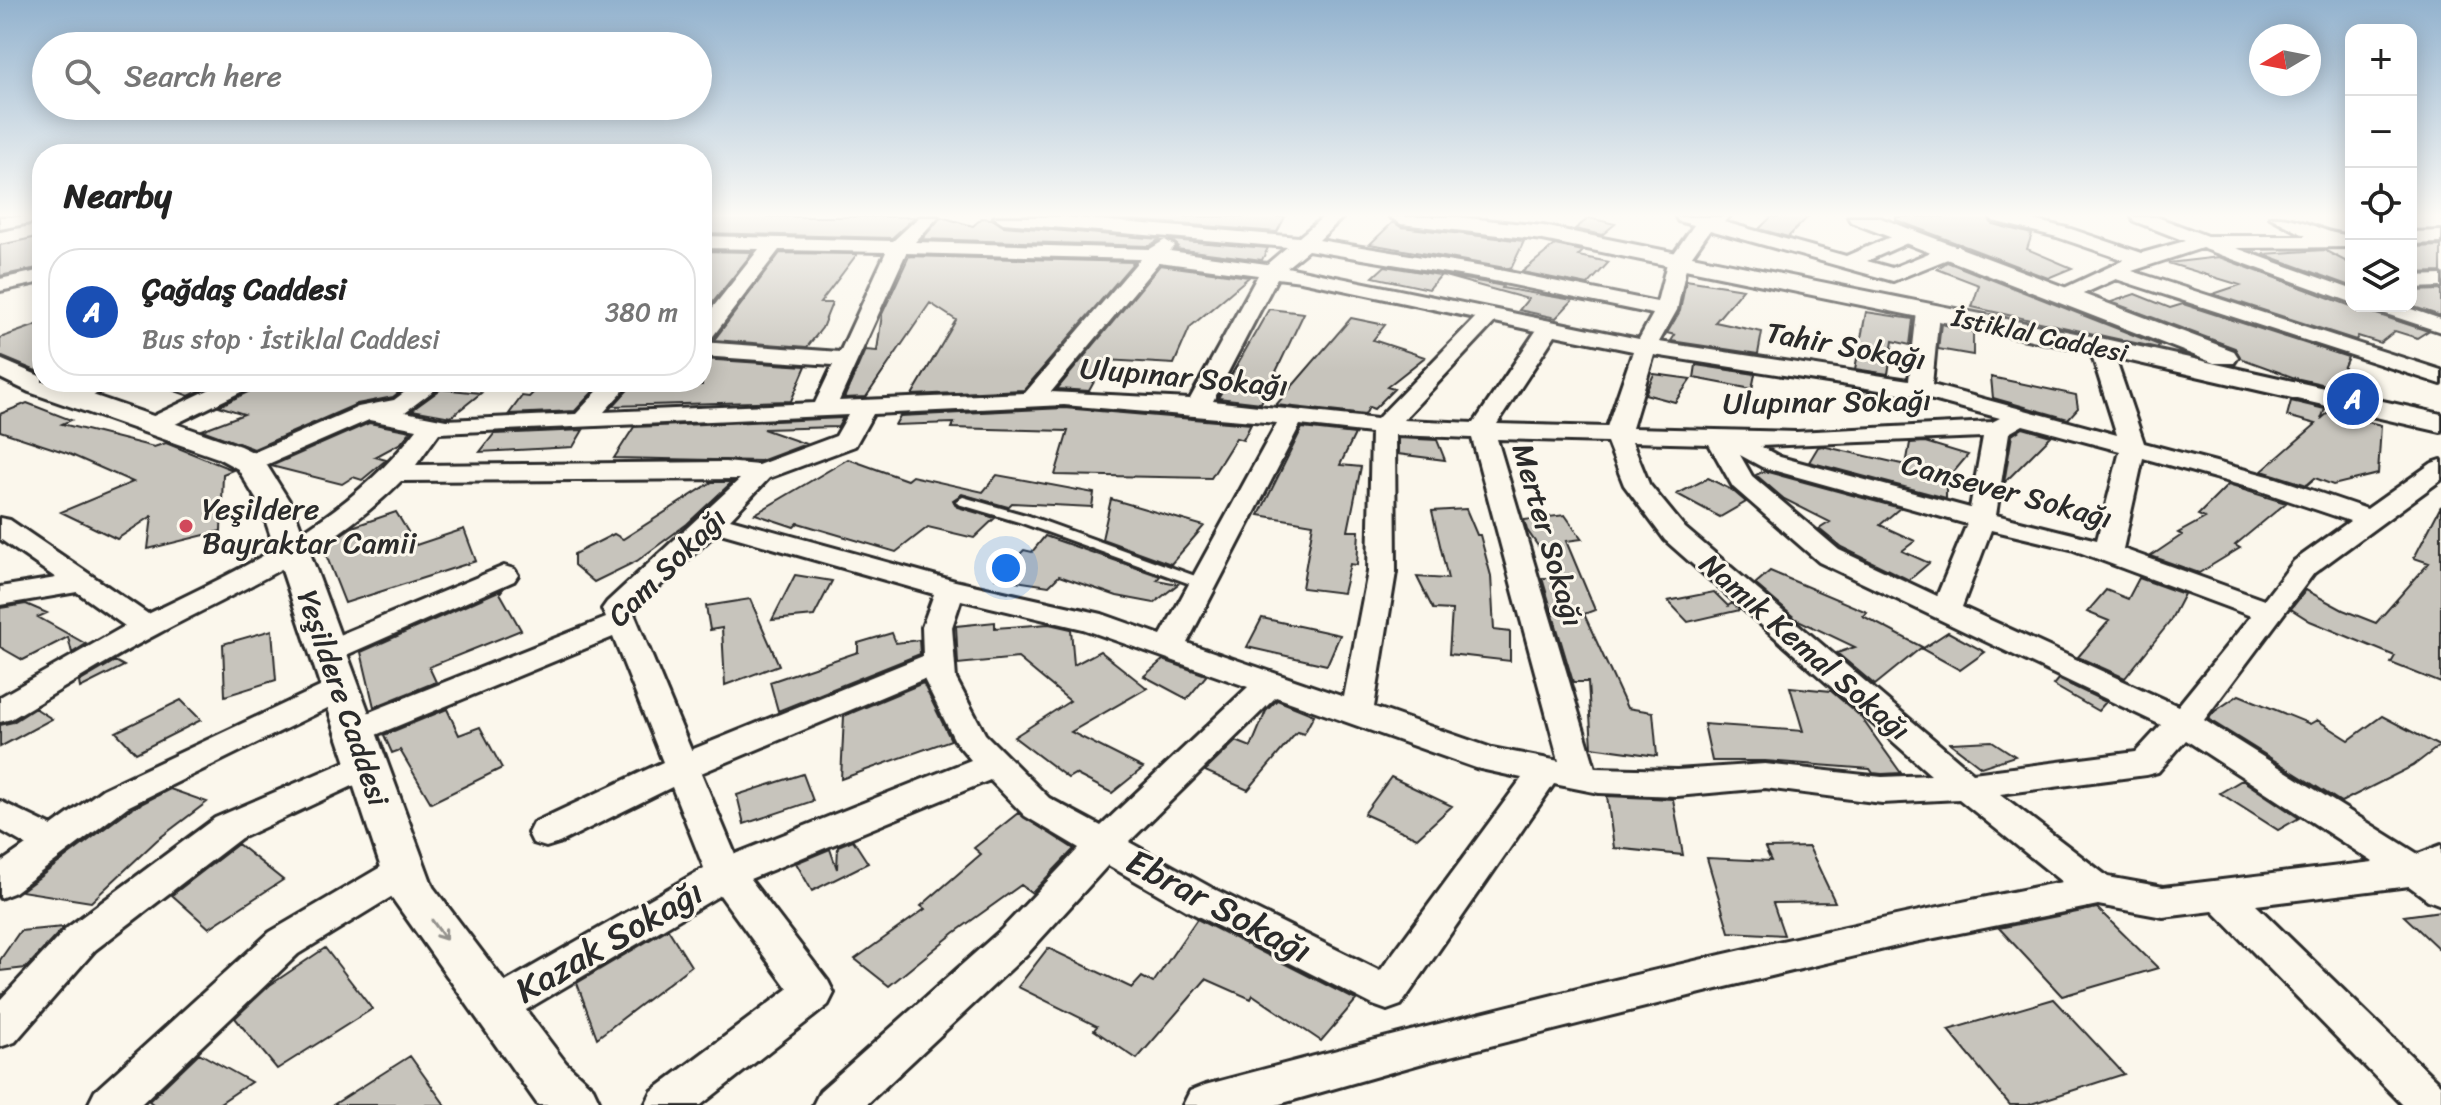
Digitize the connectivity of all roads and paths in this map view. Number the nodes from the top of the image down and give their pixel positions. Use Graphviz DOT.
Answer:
graph roads {
  1 [pos="754,269"];
  2 [pos="888,269"];
  3 [pos="1142,269"];
  4 [pos="1250,269"];
  5 [pos="1274,269"];
  6 [pos="1456,269"];
  7 [pos="1676,269"];
  8 [pos="1705,269"];
  9 [pos="1868,269"];
  10 [pos="1908,269"];
  11 [pos="2001,269"];
  12 [pos="2118,269"];
  13 [pos="2274,269"];
  14 [pos="1271,271"];
  15 [pos="2112,271"];
  16 [pos="1893,275"];
  17 [pos="32,278"];
  18 [pos="0,285"];
  19 [pos="2319,285"];
  20 [pos="2345,285"];
  21 [pos="2067,294"];
  22 [pos="2345,294"];
  23 [pos="1875,302"];
  24 [pos="1666,310"];
  25 [pos="1928,312"];
  26 [pos="2399,312"];
  27 [pos="1489,316"];
  28 [pos="712,322"];
  29 [pos="2441,326"];
  30 [pos="1549,328"];
  31 [pos="2100,346"];
  32 [pos="1645,347"];
  33 [pos="712,350"];
  34 [pos="848,359"];
  35 [pos="2,370"];
  36 [pos="2441,377"];
  37 [pos="32,383"];
  38 [pos="1920,389"];
  39 [pos="59,392"];
  40 [pos="85,392"];
  41 [pos="222,392"];
  42 [pos="420,392"];
  43 [pos="610,392"];
  44 [pos="2321,395"];
  45 [pos="75,397"];
  46 [pos="1032,399"];
  47 [pos="865,406"];
  48 [pos="1198,407"];
  49 [pos="824,408"];
  50 [pos="366,412"];
  51 [pos="584,419"];
  52 [pos="1291,419"];
  53 [pos="2008,423"];
  54 [pos="2441,423"];
  55 [pos="433,425"];
  56 [pos="152,426"];
  57 [pos="1383,427"];
  58 [pos="1482,429"];
  59 [pos="1617,435"];
  60 [pos="1722,437"];
  61 [pos="2133,448"];
  62 [pos="250,463"];
  63 [pos="2441,468"];
  64 [pos="394,473"];
  65 [pos="760,473"];
  66 [pos="963,501"];
  67 [pos="1982,519"];
  68 [pos="2370,519"];
  69 [pos="712,522"];
  70 [pos="0,526"];
  71 [pos="293,553"];
  72 [pos="2108,553"];
  73 [pos="504,575"];
  74 [pos="81,583"];
  75 [pos="1204,584"];
  76 [pos="950,589"];
  77 [pos="0,596"];
  78 [pos="1946,611"];
  79 [pos="2270,613"];
  80 [pos="622,622"];
  81 [pos="146,627"];
  82 [pos="1169,648"];
  83 [pos="326,652"];
  84 [pos="939,661"];
  85 [pos="1271,683"];
  86 [pos="0,711"];
  87 [pos="1357,713"];
  88 [pos="2183,722"];
  89 [pos="353,728"];
  90 [pos="995,764"];
  91 [pos="681,768"];
  92 [pos="1546,770"];
  93 [pos="1581,777"];
  94 [pos="1966,786"];
  95 [pos="0,814"];
  96 [pos="546,833"];
  97 [pos="53,843"];
  98 [pos="1104,845"];
  99 [pos="404,871"];
  100 [pos="725,874"];
  101 [pos="2433,874"];
  102 [pos="0,883"];
  103 [pos="2098,890"];
  104 [pos="2220,894"];
  105 [pos="495,1008"];
  106 [pos="0,1029"];
  107 [pos="110,1105"];
  108 [pos="574,1105"];
  109 [pos="667,1105"];
  110 [pos="835,1105"];
  111 [pos="1205,1105"];
  112 [pos="2432,1105"];
  1 -- 28 [label="street"];
  2 -- 34 [label="street"];
  3 -- 46 [label="street"];
  4 -- 14 [label="street, Tahir Sokağı"];
  5 -- 14 [label="street"];
  6 -- 24 [label="street"];
  7 -- 24 [label="street"];
  8 -- 23 [label="street, İstiklal Caddesi"];
  9 -- 16 [label="street"];
  10 -- 16 [label="street"];
  11 -- 21 [label="street"];
  12 -- 15 [label="street"];
  13 -- 19 [label="street"];
  14 -- 27 [label="street, Tahir Sokağı"];
  14 -- 48 [label="street"];
  15 -- 21 [label="street"];
  15 -- 36 [label="street"];
  16 -- 23 [label="street"];
  17 -- 18 [label="street"];
  19 -- 20 [label="street"];
  19 -- 22 [label="street"];
  21 -- 44 [label="street"];
  23 -- 25 [label="street, İstiklal Caddesi"];
  24 -- 32 [label="street"];
  25 -- 31 [label="street, İstiklal Caddesi"];
  25 -- 38 [label="street"];
  26 -- 29 [label="street"];
  27 -- 30 [label="street, Tahir Sokağı"];
  27 -- 57 [label="street"];
  30 -- 32 [label="street, Tahir Sokağı"];
  30 -- 58 [label="street, Merter Sokağı"];
  31 -- 44 [label="street, İstiklal Caddesi"];
  31 -- 61 [label="street"];
  32 -- 38 [label="street, Tahir Sokağı"];
  32 -- 59 [label="street"];
  33 -- 34 [label="street"];
  34 -- 49 [label="street"];
  35 -- 37 [label="street"];
  38 -- 53 [label="street, Tahir Sokağı"];
  39 -- 45 [label="street"];
  40 -- 45 [label="street"];
  41 -- 56 [label="street"];
  42 -- 50 [label="street"];
  43 -- 51 [label="street"];
  44 -- 54 [label="street, İstiklal Caddesi"];
  45 -- 56 [label="street"];
  46 -- 47 [label="street, Ulupınar Sokağı"];
  46 -- 48 [label="street, Ulupınar Sokağı"];
  47 -- 49 [label="street, Ulupınar Sokağı"];
  47 -- 65 [label="street, Cam Sokağı"];
  48 -- 52 [label="street, Ulupınar Sokağı"];
  49 -- 51 [label="street, Ulupınar Sokağı"];
  50 -- 55 [label="street, Ulupınar Sokağı"];
  50 -- 62 [label="street"];
  51 -- 55 [label="street, Ulupınar Sokağı"];
  52 -- 57 [label="street, Ulupınar Sokağı"];
  52 -- 75 [label="street"];
  53 -- 60 [label="street, Ulupınar Sokağı"];
  53 -- 61 [label="street, Tahir Sokağı"];
  53 -- 67 [label="street"];
  55 -- 64 [label="street"];
  56 -- 62 [label="street"];
  57 -- 58 [label="street, Ulupınar Sokağı"];
  57 -- 87 [label="street"];
  58 -- 59 [label="street, Ulupınar Sokağı"];
  58 -- 93 [label="street, Merter Sokağı"];
  59 -- 60 [label="street, Ulupınar Sokağı"];
  59 -- 94 [label="street, Namık Kemal Sokağı"];
  60 -- 67 [label="street, Cansever Sokağı"];
  60 -- 78 [label="street"];
  61 -- 68 [label="street, Tahir Sokağı"];
  61 -- 72 [label="street"];
  62 -- 71 [label="street, Yeşildere Caddesi"];
  63 -- 68 [label="street"];
  64 -- 65 [label="street"];
  64 -- 71 [label="street"];
  65 -- 69 [label="street, Cam Sokağı"];
  66 -- 75 [label="lane"];
  67 -- 72 [label="street, Cansever Sokağı"];
  67 -- 78 [label="street"];
  68 -- 79 [label="street"];
  69 -- 76 [label="street"];
  69 -- 80 [label="street, Cam Sokağı"];
  70 -- 74 [label="street"];
  71 -- 81 [label="street"];
  71 -- 83 [label="street, Yeşildere Caddesi"];
  72 -- 79 [label="street, Cansever Sokağı"];
  73 -- 83 [label="street"];
  74 -- 77 [label="street"];
  74 -- 81 [label="street"];
  75 -- 82 [label="street"];
  76 -- 82 [label="street"];
  76 -- 84 [label="street, Ebrar Sokağı"];
  78 -- 88 [label="street"];
  79 -- 88 [label="street"];
  80 -- 89 [label="street, Cam Sokağı"];
  80 -- 91 [label="street"];
  81 -- 86 [label="street"];
  82 -- 85 [label="street"];
  83 -- 89 [label="street, Yeşildere Caddesi"];
  84 -- 90 [label="street, Ebrar Sokağı"];
  84 -- 91 [label="street"];
  85 -- 87 [label="street"];
  85 -- 98 [label="street"];
  87 -- 92 [label="street"];
  88 -- 94 [label="street"];
  88 -- 101 [label="street"];
  89 -- 97 [label="street"];
  89 -- 99 [label="street, Yeşildere Caddesi"];
  89 -- 106 [label="street"];
  90 -- 98 [label="street, Ebrar Sokağı"];
  90 -- 100 [label="street"];
  91 -- 96 [label="street"];
  91 -- 100 [label="street"];
  92 -- 93 [label="street"];
  92 -- 98 [label="street, Ebrar Sokağı"];
  93 -- 94 [label="street"];
  94 -- 103 [label="street, Namık Kemal Sokağı"];
  95 -- 97 [label="street"];
  97 -- 102 [label="street"];
  98 -- 110 [label="street"];
  99 -- 105 [label="street, Yeşildere Caddesi, one-way"];
  99 -- 107 [label="street"];
  100 -- 105 [label="street, Kazak Sokağı"];
  100 -- 109 [label="street, Kazak Sokağı"];
  101 -- 104 [label="street"];
  103 -- 104 [label="street"];
  103 -- 111 [label="street"];
  104 -- 112 [label="street"];
  105 -- 108 [label="street, Yeşildere Caddesi"];
}
